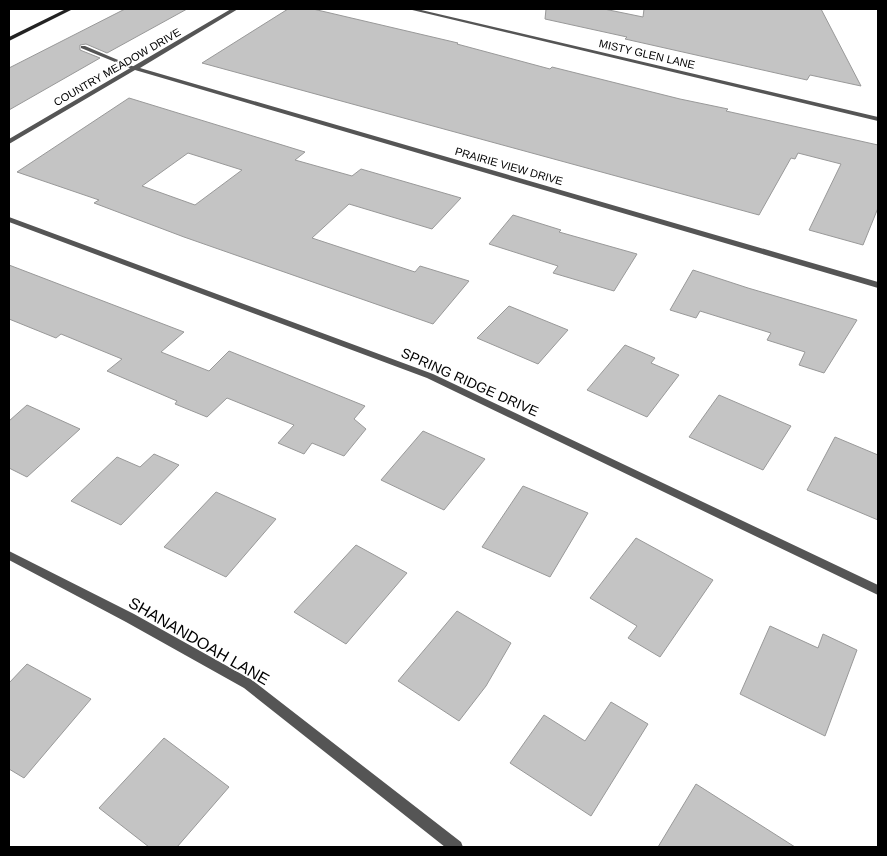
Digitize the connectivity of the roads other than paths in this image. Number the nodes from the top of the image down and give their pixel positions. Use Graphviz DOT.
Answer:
graph roads {
  1 [pos="70,9"];
  2 [pos="235,9"];
  3 [pos="411,9"];
  4 [pos="9,39"];
  5 [pos="83,47"];
  6 [pos="134,68"];
  7 [pos="878,119"];
  8 [pos="9,142"];
  9 [pos="9,219"];
  10 [pos="878,286"];
  11 [pos="9,555"];
  12 [pos="878,590"];
  13 [pos="456,847"];
  1 -- 4 [label="main road"];
  2 -- 6 [label="street, COUNTRY MEADOW DRIVE"];
  3 -- 7 [label="street, MISTY GLEN LANE"];
  5 -- 6 [label="street, PRAIRIE VIEW DRIVE"];
  6 -- 8 [label="street, COUNTRY MEADOW DRIVE"];
  6 -- 10 [label="street, PRAIRIE VIEW DRIVE"];
  9 -- 12 [label="street, SPRING RIDGE DRIVE"];
  11 -- 13 [label="street, SHANANDOAH LANE"];
}
